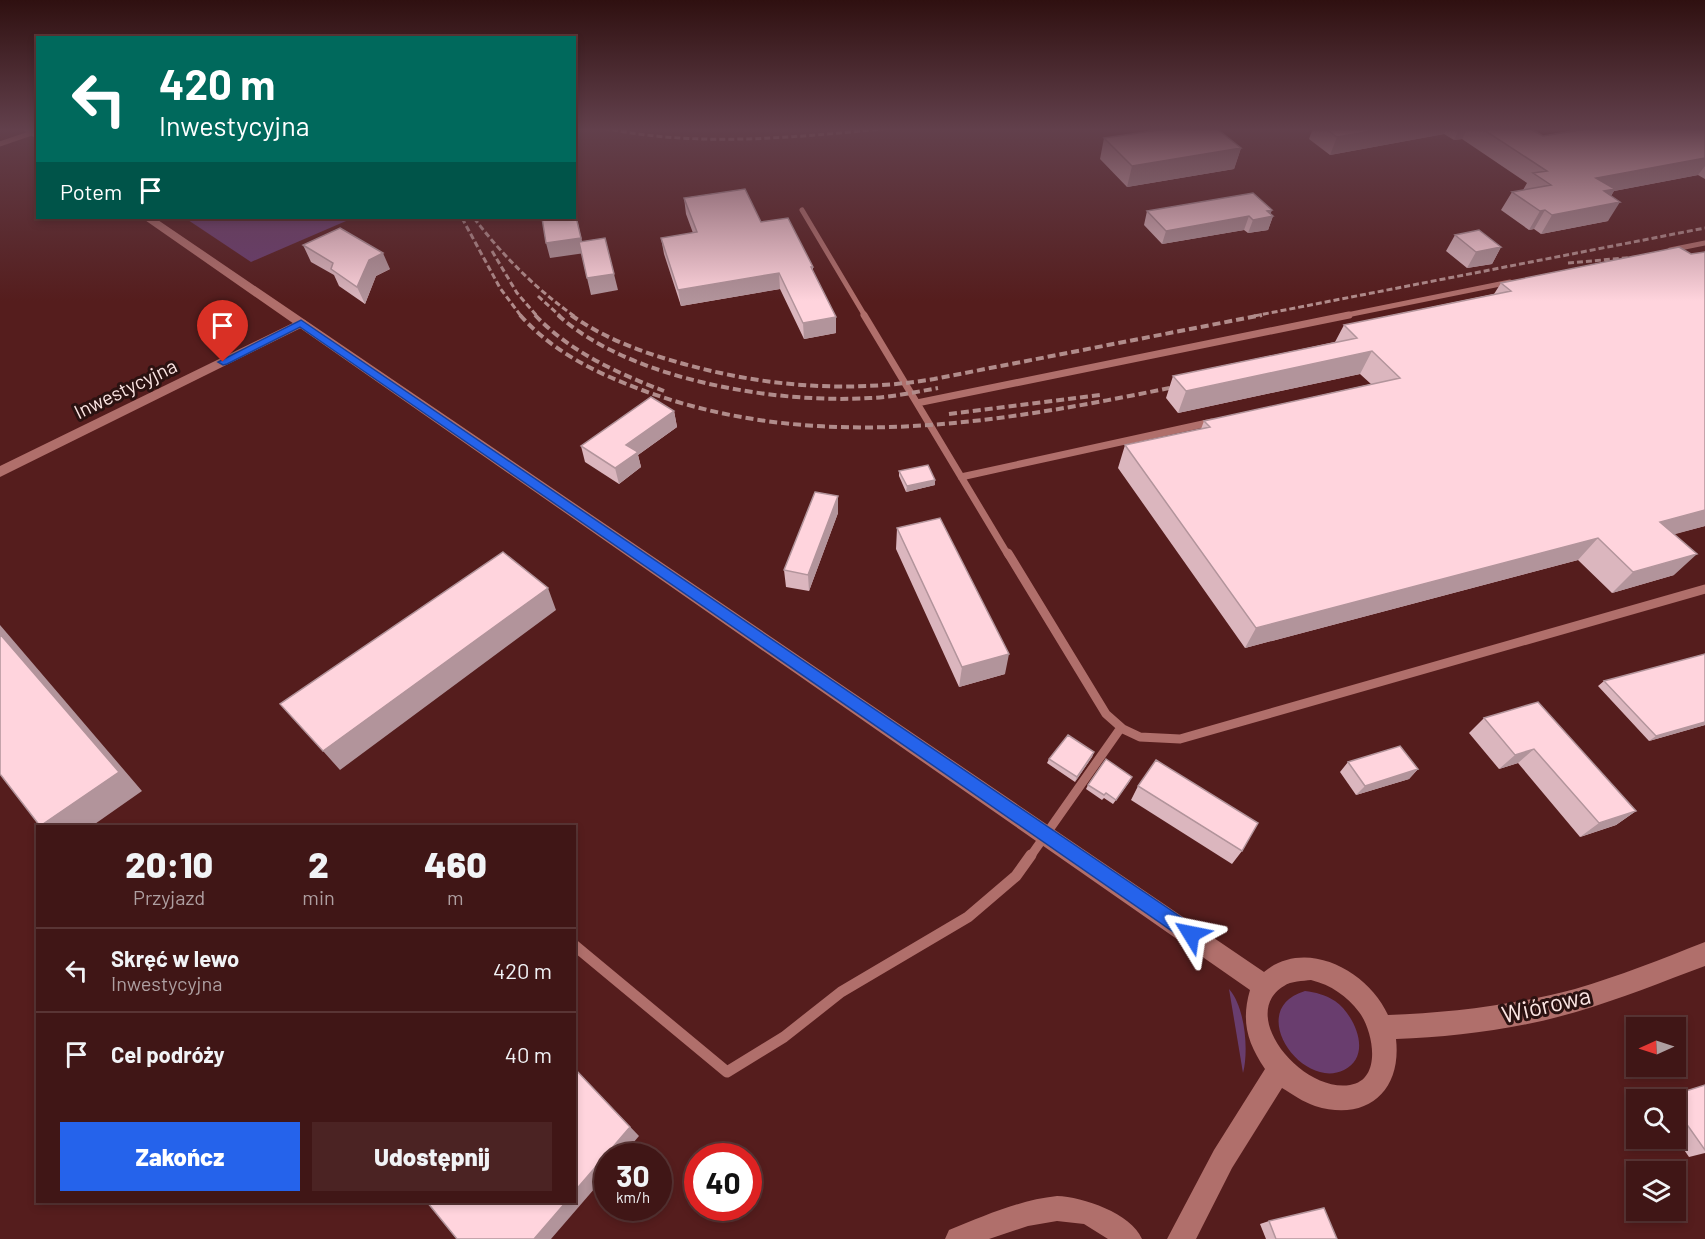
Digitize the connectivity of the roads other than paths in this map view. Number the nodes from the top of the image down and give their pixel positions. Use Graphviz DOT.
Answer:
graph roads {
  1 [pos="802,210"];
  2 [pos="149,219"];
  3 [pos="1705,243"];
  4 [pos="1661,252"];
  5 [pos="1522,280"];
  6 [pos="301,323"];
  7 [pos="917,403"];
  8 [pos="1218,420"];
  9 [pos="0,472"];
  10 [pos="961,477"];
  11 [pos="1704,591"];
  12 [pos="1120,729"];
  13 [pos="1046,834"];
  14 [pos="576,947"];
  15 [pos="1705,954"];
  16 [pos="1264,986"];
  17 [pos="1381,1028"];
  18 [pos="1279,1069"];
  19 [pos="958,1239"];
  20 [pos="1129,1239"];
  21 [pos="1181,1239"];
  1 -- 7 [label="lane"];
  2 -- 6 [label="street"];
  3 -- 4 [label="lane"];
  5 -- 7 [label="lane"];
  6 -- 9 [label="street, Inwestycyjna"];
  6 -- 13 [label="street"];
  7 -- 10 [label="lane"];
  8 -- 10 [label="lane"];
  10 -- 12 [label="lane"];
  11 -- 12 [label="lane"];
  12 -- 13 [label="lane"];
  13 -- 14 [label="lane"];
  13 -- 16 [label="street"];
  15 -- 17 [label="street, Wiórowa"];
  16 -- 17 [label="street"];
  16 -- 18 [label="street"];
  17 -- 18 [label="street"];
  18 -- 21 [label="street"];
  19 -- 20 [label="street"];
}
